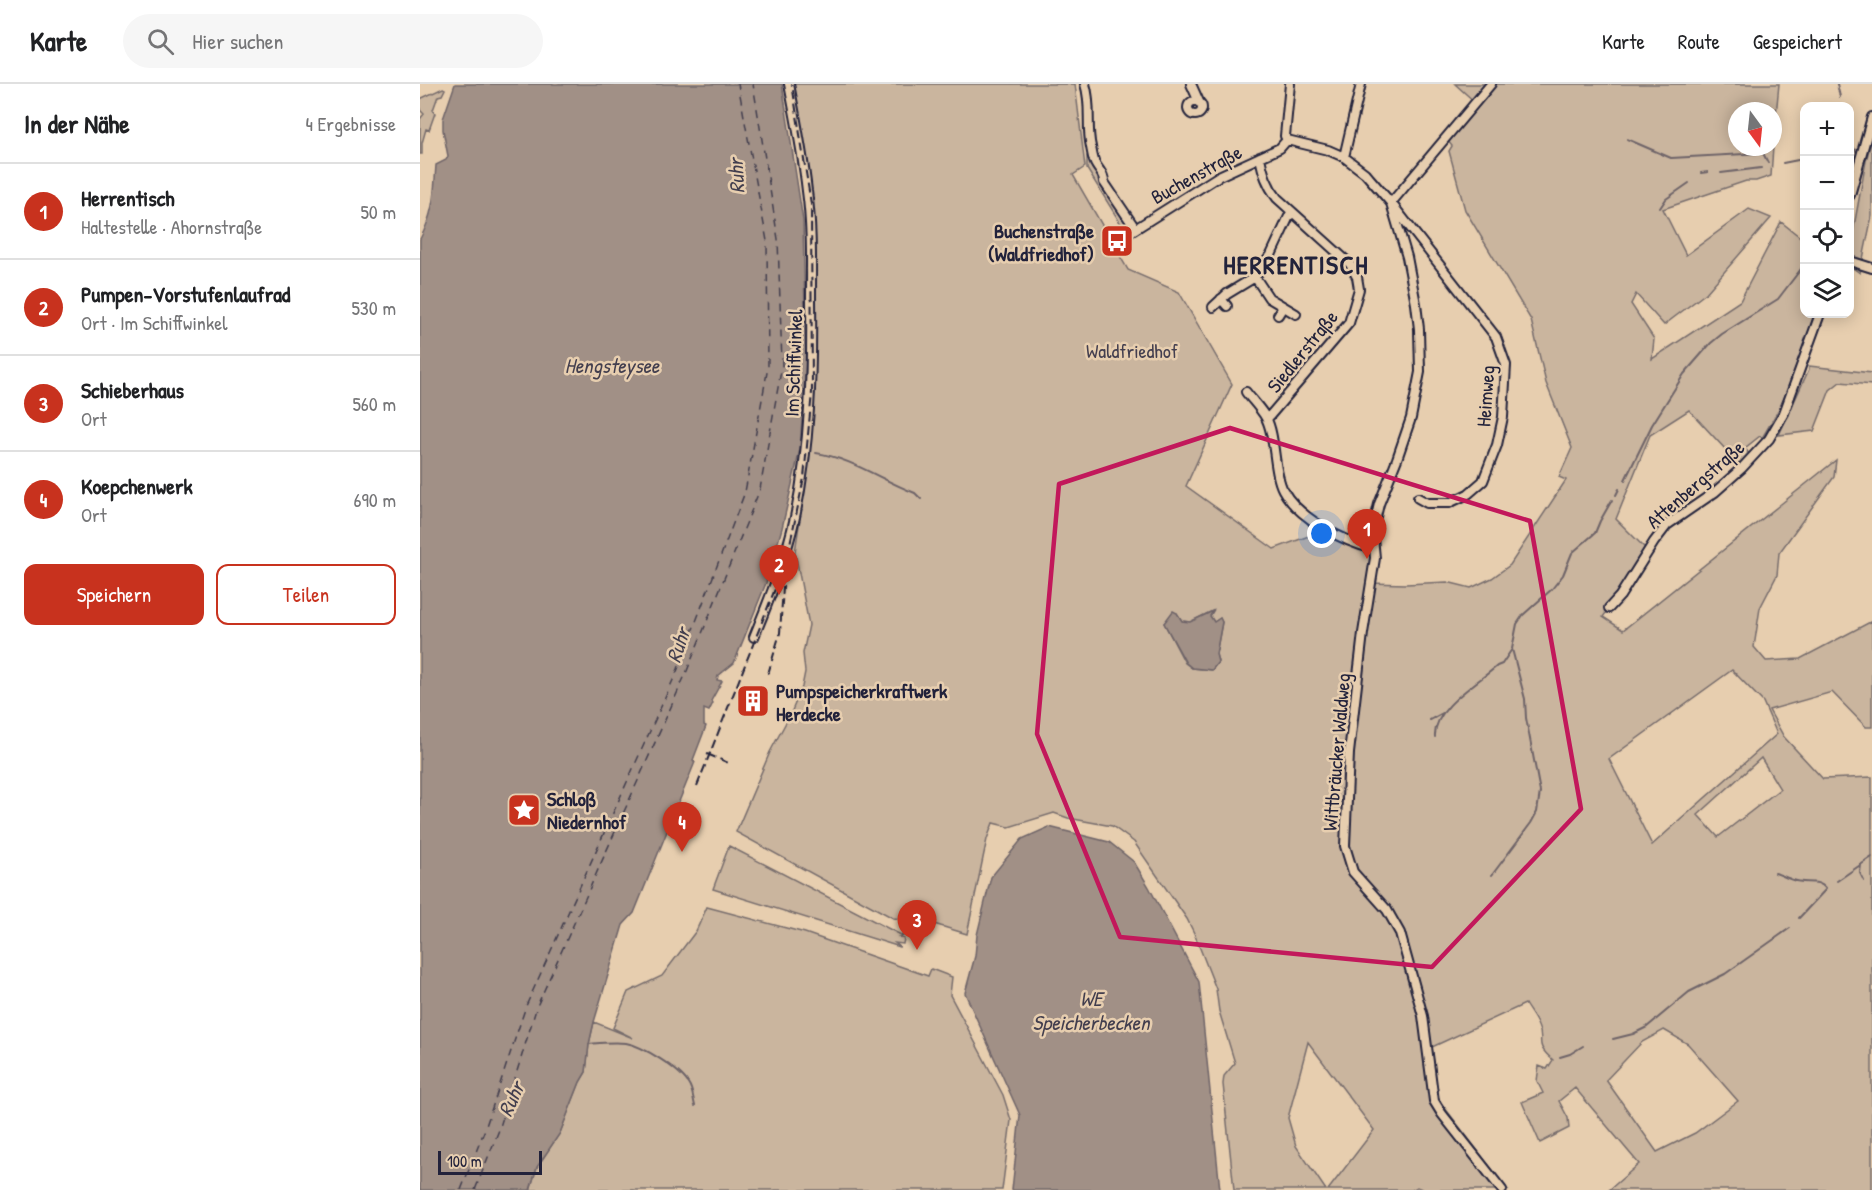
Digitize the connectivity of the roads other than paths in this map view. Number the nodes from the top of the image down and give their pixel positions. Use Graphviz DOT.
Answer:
graph roads {
  1 [pos="789,84"];
  2 [pos="1085,84"];
  3 [pos="1191,84"];
  4 [pos="1290,84"];
  5 [pos="1361,84"];
  6 [pos="1491,84"];
  7 [pos="1200,104"];
  8 [pos="1872,117"];
  9 [pos="1287,140"];
  10 [pos="1260,157"];
  11 [pos="1344,157"];
  12 [pos="1854,181"];
  13 [pos="1392,203"];
  14 [pos="1291,212"];
  15 [pos="1135,228"];
  16 [pos="1121,238"];
  17 [pos="1854,262"];
  18 [pos="1872,268"];
  19 [pos="1255,277"];
  20 [pos="1221,299"];
  21 [pos="1227,306"];
  22 [pos="1213,307"];
  23 [pos="1283,307"];
  24 [pos="1296,314"];
  25 [pos="1278,315"];
  26 [pos="1819,318"];
  27 [pos="1246,392"];
  28 [pos="1267,419"];
  29 [pos="1418,498"];
  30 [pos="1374,549"];
  31 [pos="1610,608"];
  32 [pos="754,637"];
  33 [pos="1502,1190"];
  1 -- 32 [label="street, Im Schiffwinkel"];
  2 -- 15 [label="street"];
  3 -- 7 [label="street"];
  4 -- 9 [label="street"];
  5 -- 11 [label="street"];
  6 -- 13 [label="street"];
  8 -- 12 [label="street"];
  9 -- 10 [label="street, Buchenstraße"];
  9 -- 11 [label="street, Heimweg"];
  10 -- 14 [label="street, Siedlerstraße"];
  10 -- 15 [label="street, Buchenstraße"];
  11 -- 13 [label="street, Heimweg"];
  13 -- 29 [label="street, Heimweg"];
  13 -- 30 [label="street, Wittbräucker Waldweg"];
  14 -- 19 [label="street"];
  14 -- 28 [label="street, Siedlerstraße"];
  15 -- 16 [label="street, Buchenstraße"];
  17 -- 18 [label="street"];
  19 -- 20 [label="street"];
  19 -- 23 [label="street"];
  20 -- 21 [label="street"];
  20 -- 22 [label="street"];
  23 -- 24 [label="street"];
  23 -- 25 [label="street"];
  26 -- 31 [label="street, Attenbergstraße"];
  27 -- 28 [label="street"];
  28 -- 30 [label="street"];
  30 -- 33 [label="street, Wittbräucker Waldweg"];
}
